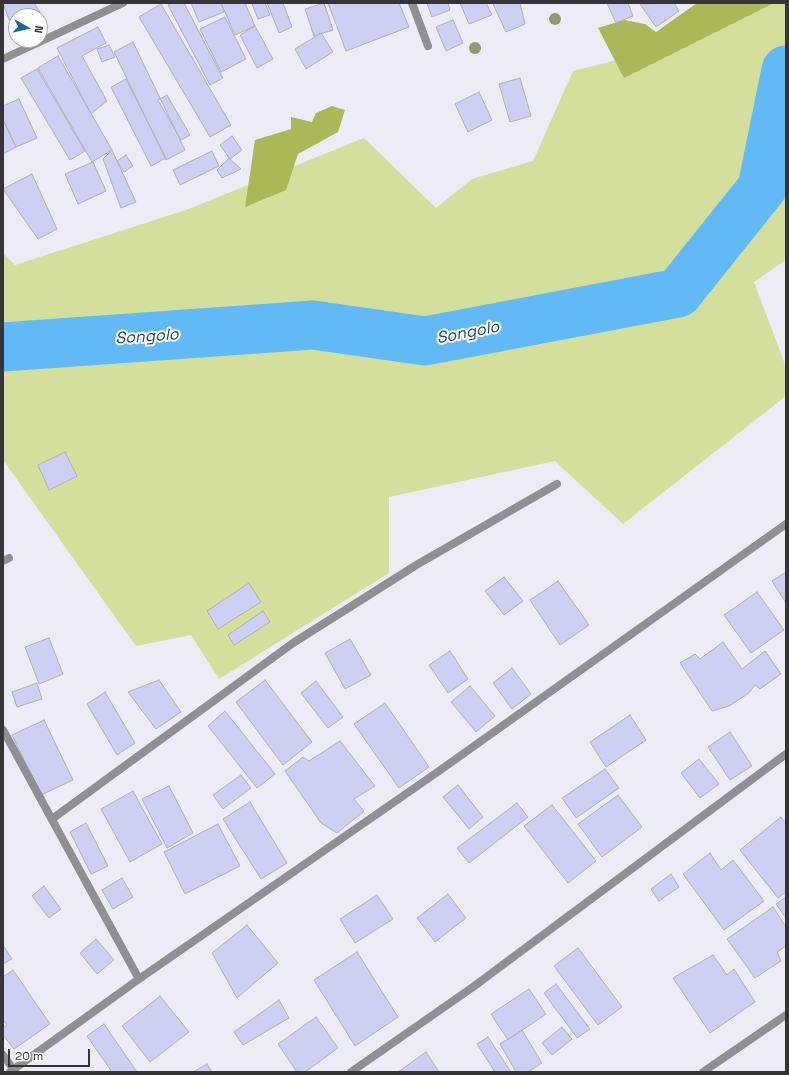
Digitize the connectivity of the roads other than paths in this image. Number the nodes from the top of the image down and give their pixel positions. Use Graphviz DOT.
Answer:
graph roads {
  1 [pos="123,3"];
  2 [pos="412,3"];
  3 [pos="428,46"];
  4 [pos="3,59"];
  5 [pos="557,484"];
  6 [pos="786,524"];
  7 [pos="3,730"];
  8 [pos="786,754"];
  9 [pos="52,819"];
  10 [pos="139,978"];
  11 [pos="786,1015"];
  12 [pos="3,1055"];
  13 [pos="12,1071"];
  14 [pos="351,1072"];
  15 [pos="703,1072"];
  1 -- 4 [label="street"];
  2 -- 3 [label="street"];
  5 -- 9 [label="street"];
  6 -- 10 [label="street"];
  7 -- 9 [label="street"];
  8 -- 14 [label="street"];
  9 -- 10 [label="street"];
  10 -- 13 [label="street"];
  11 -- 15 [label="street"];
  12 -- 13 [label="street"];
}
